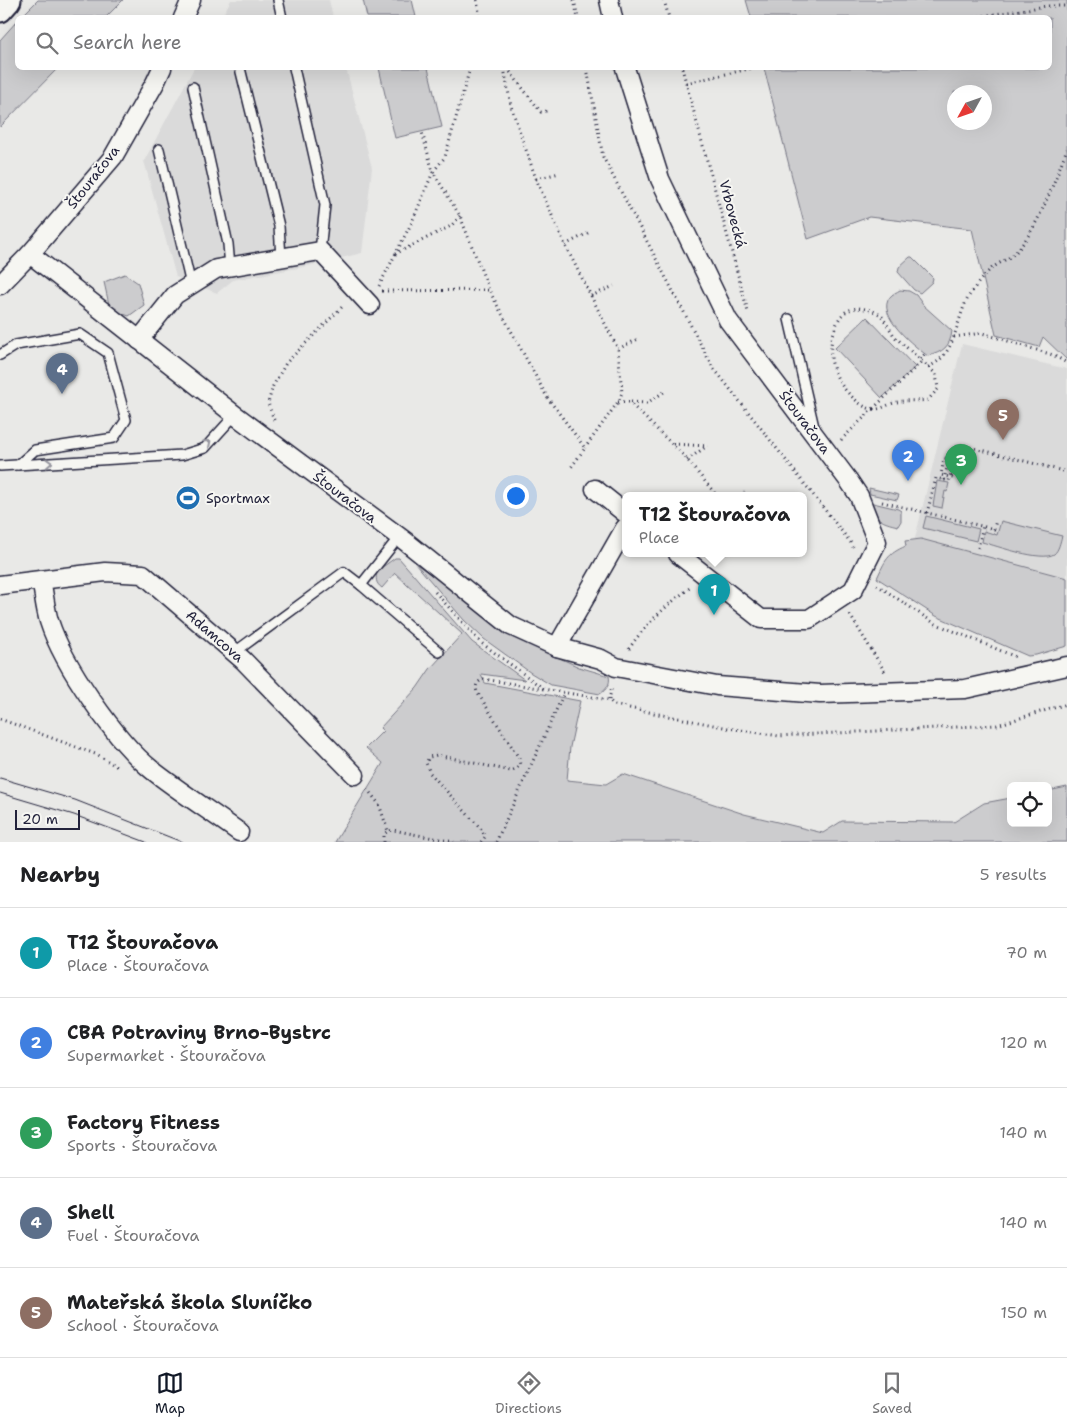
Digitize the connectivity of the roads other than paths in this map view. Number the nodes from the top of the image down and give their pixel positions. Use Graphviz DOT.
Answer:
graph roads {
  1 [pos="8,0"];
  2 [pos="191,0"];
  3 [pos="278,0"];
  4 [pos="609,0"];
  5 [pos="0,9"];
  6 [pos="184,15"];
  7 [pos="281,15"];
  8 [pos="612,15"];
  9 [pos="161,70"];
  10 [pos="240,70"];
  11 [pos="294,70"];
  12 [pos="626,70"];
  13 [pos="193,87"];
  14 [pos="158,149"];
  15 [pos="320,251"];
  16 [pos="30,254"];
  17 [pos="281,258"];
  18 [pos="230,266"];
  19 [pos="0,285"];
  20 [pos="191,285"];
  21 [pos="373,298"];
  22 [pos="789,320"];
  23 [pos="139,340"];
  24 [pos="0,355"];
  25 [pos="236,416"];
  26 [pos="815,435"];
  27 [pos="18,465"];
  28 [pos="0,466"];
  29 [pos="595,489"];
  30 [pos="622,511"];
  31 [pos="622,533"];
  32 [pos="399,537"];
  33 [pos="682,557"];
  34 [pos="41,580"];
  35 [pos="361,584"];
  36 [pos="0,585"];
  37 [pos="557,647"];
  38 [pos="235,652"];
  39 [pos="439,652"];
  40 [pos="1067,666"];
  41 [pos="355,775"];
  42 [pos="239,832"];
  1 -- 5 [label="main road"];
  2 -- 6 [label="street"];
  3 -- 7 [label="lane"];
  4 -- 8 [label="street"];
  9 -- 16 [label="street, Štouračova"];
  10 -- 17 [label="lane"];
  11 -- 15 [label="lane"];
  12 -- 26 [label="street, Štouračova"];
  13 -- 18 [label="lane"];
  14 -- 20 [label="lane"];
  15 -- 17 [label="street"];
  15 -- 21 [label="street"];
  16 -- 19 [label="street, Štouračova"];
  16 -- 23 [label="street, Štouračova"];
  17 -- 18 [label="street"];
  18 -- 20 [label="street"];
  20 -- 23 [label="street"];
  22 -- 26 [label="lane"];
  23 -- 25 [label="street, Štouračova"];
  24 -- 27 [label="lane"];
  27 -- 25 [label="lane, one-way"];
  25 -- 32 [label="street, Štouračova"];
  26 -- 33 [label="street, Štouračova"];
  27 -- 28 [label="lane"];
  29 -- 30 [label="street"];
  31 -- 37 [label="street"];
  32 -- 35 [label="lane"];
  32 -- 37 [label="street, Štouračova"];
  34 -- 36 [label="street, Adamcova"];
  34 -- 38 [label="street, Adamcova"];
  34 -- 42 [label="street"];
  35 -- 38 [label="lane"];
  35 -- 39 [label="lane"];
  37 -- 40 [label="street, Štouračova"];
  38 -- 41 [label="street, Adamcova"];
}
